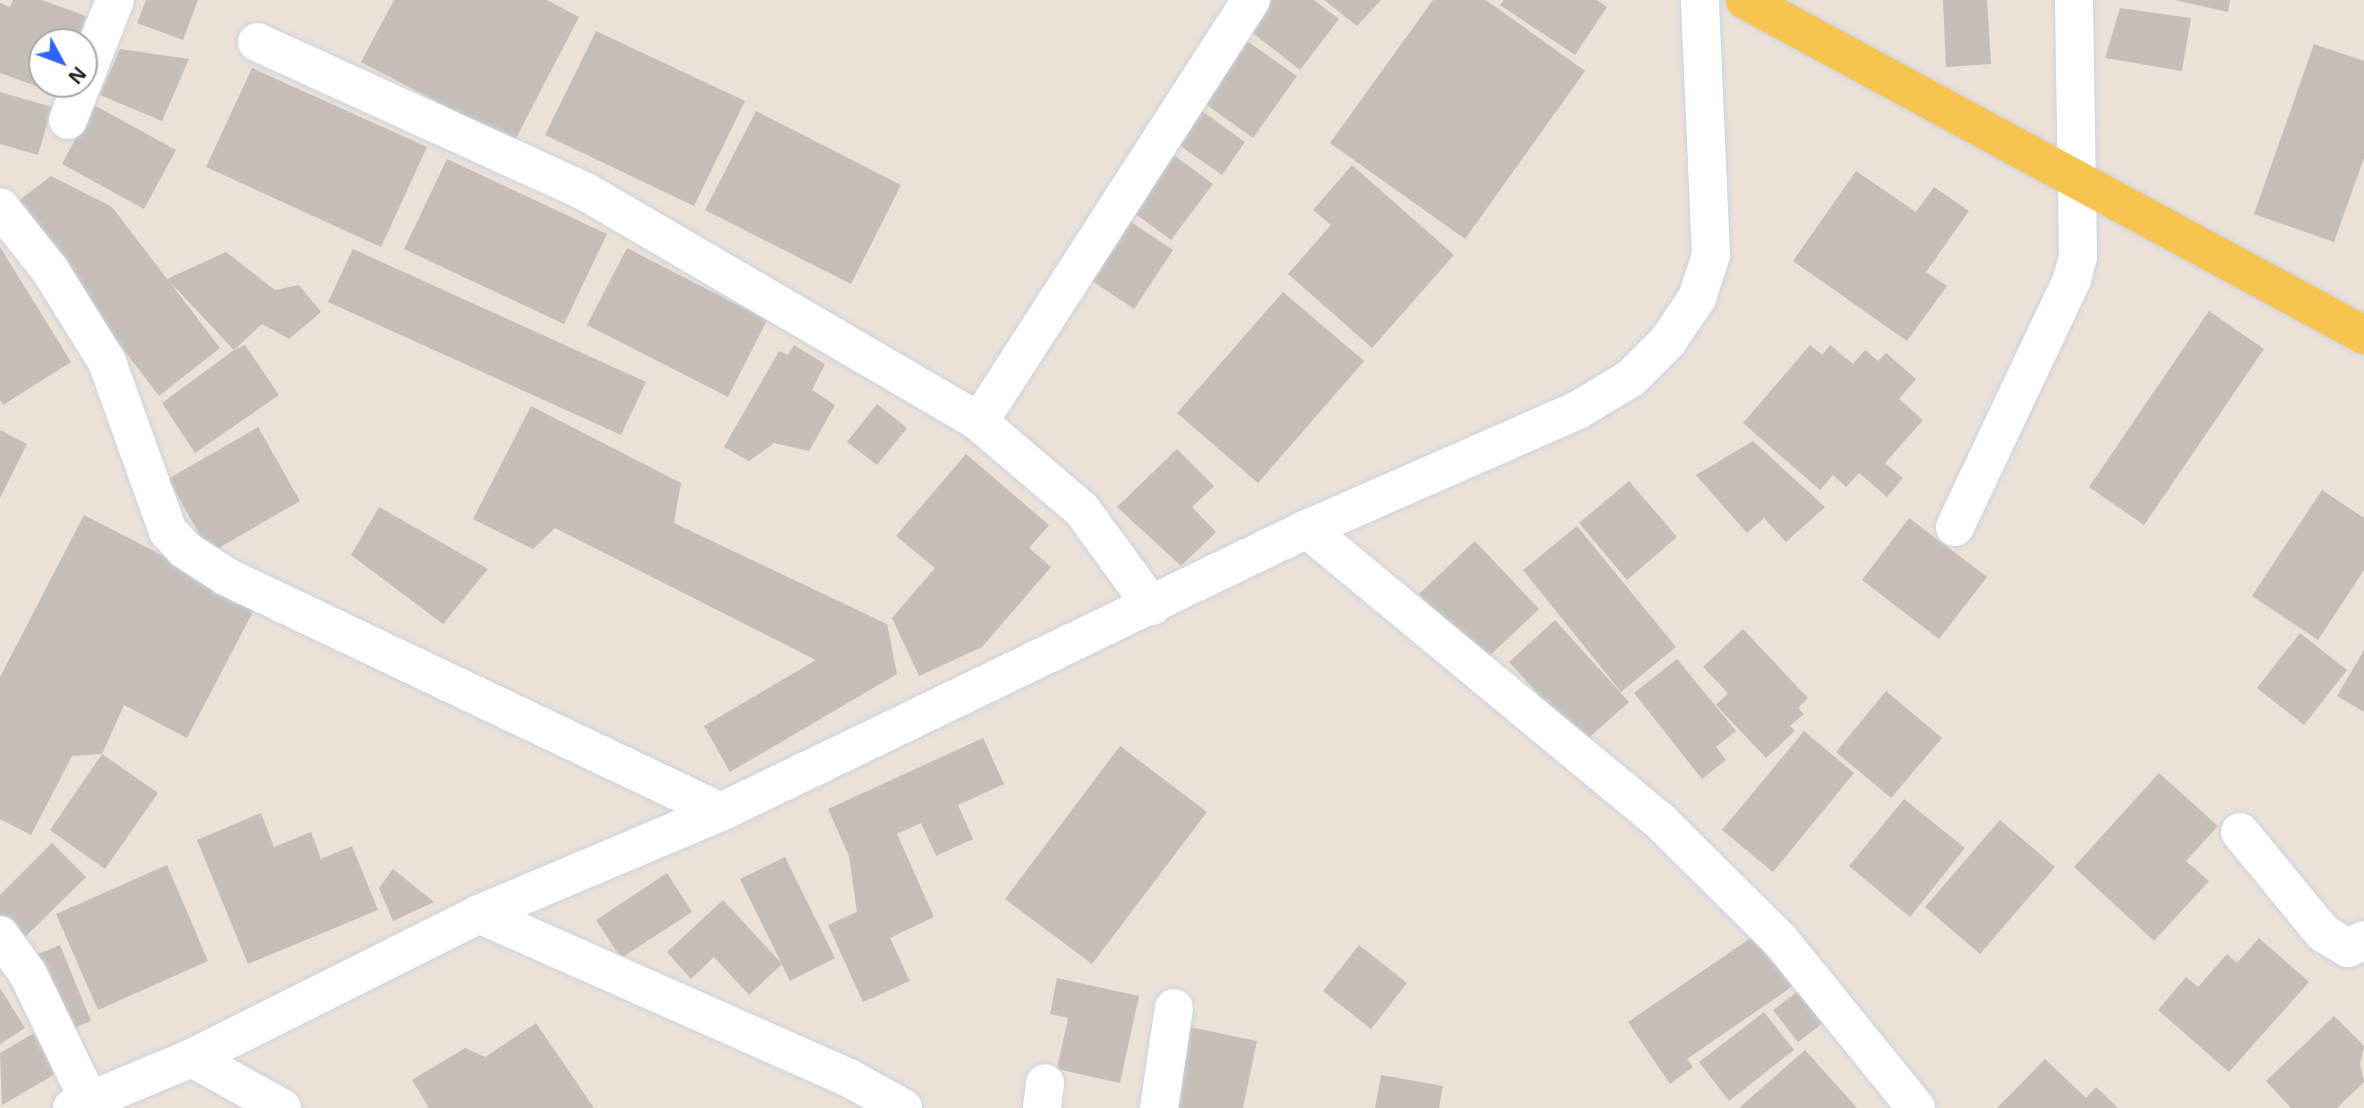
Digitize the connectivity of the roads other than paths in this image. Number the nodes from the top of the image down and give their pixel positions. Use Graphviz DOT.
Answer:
graph roads {
  1 [pos="114,0"];
  2 [pos="1251,0"];
  3 [pos="1700,0"];
  4 [pos="1745,0"];
  5 [pos="2074,0"];
  6 [pos="98,42"];
  7 [pos="257,42"];
  8 [pos="77,98"];
  9 [pos="68,120"];
  10 [pos="2080,183"];
  11 [pos="0,206"];
  12 [pos="2364,335"];
  13 [pos="979,422"];
  14 [pos="1955,527"];
  15 [pos="1307,529"];
  16 [pos="1152,606"];
  17 [pos="721,812"];
  18 [pos="2240,832"];
  19 [pos="479,914"];
  20 [pos="0,934"];
  21 [pos="2364,940"];
  22 [pos="1174,1008"];
  23 [pos="192,1058"];
  24 [pos="80,1104"];
  25 [pos="282,1108"];
  26 [pos="903,1108"];
  27 [pos="1159,1108"];
  28 [pos="1916,1108"];
  1 -- 6 [label="street"];
  2 -- 13 [label="street"];
  3 -- 15 [label="street"];
  4 -- 10 [label="main road"];
  5 -- 10 [label="street"];
  7 -- 13 [label="street"];
  8 -- 9 [label="street"];
  10 -- 12 [label="main road"];
  10 -- 14 [label="street"];
  11 -- 17 [label="street"];
  13 -- 16 [label="street"];
  15 -- 16 [label="street"];
  15 -- 28 [label="street"];
  16 -- 17 [label="street"];
  17 -- 19 [label="street"];
  18 -- 21 [label="street"];
  19 -- 23 [label="street"];
  19 -- 26 [label="street"];
  20 -- 24 [label="street"];
  22 -- 27 [label="street"];
  23 -- 24 [label="street"];
  23 -- 25 [label="street"];
}
